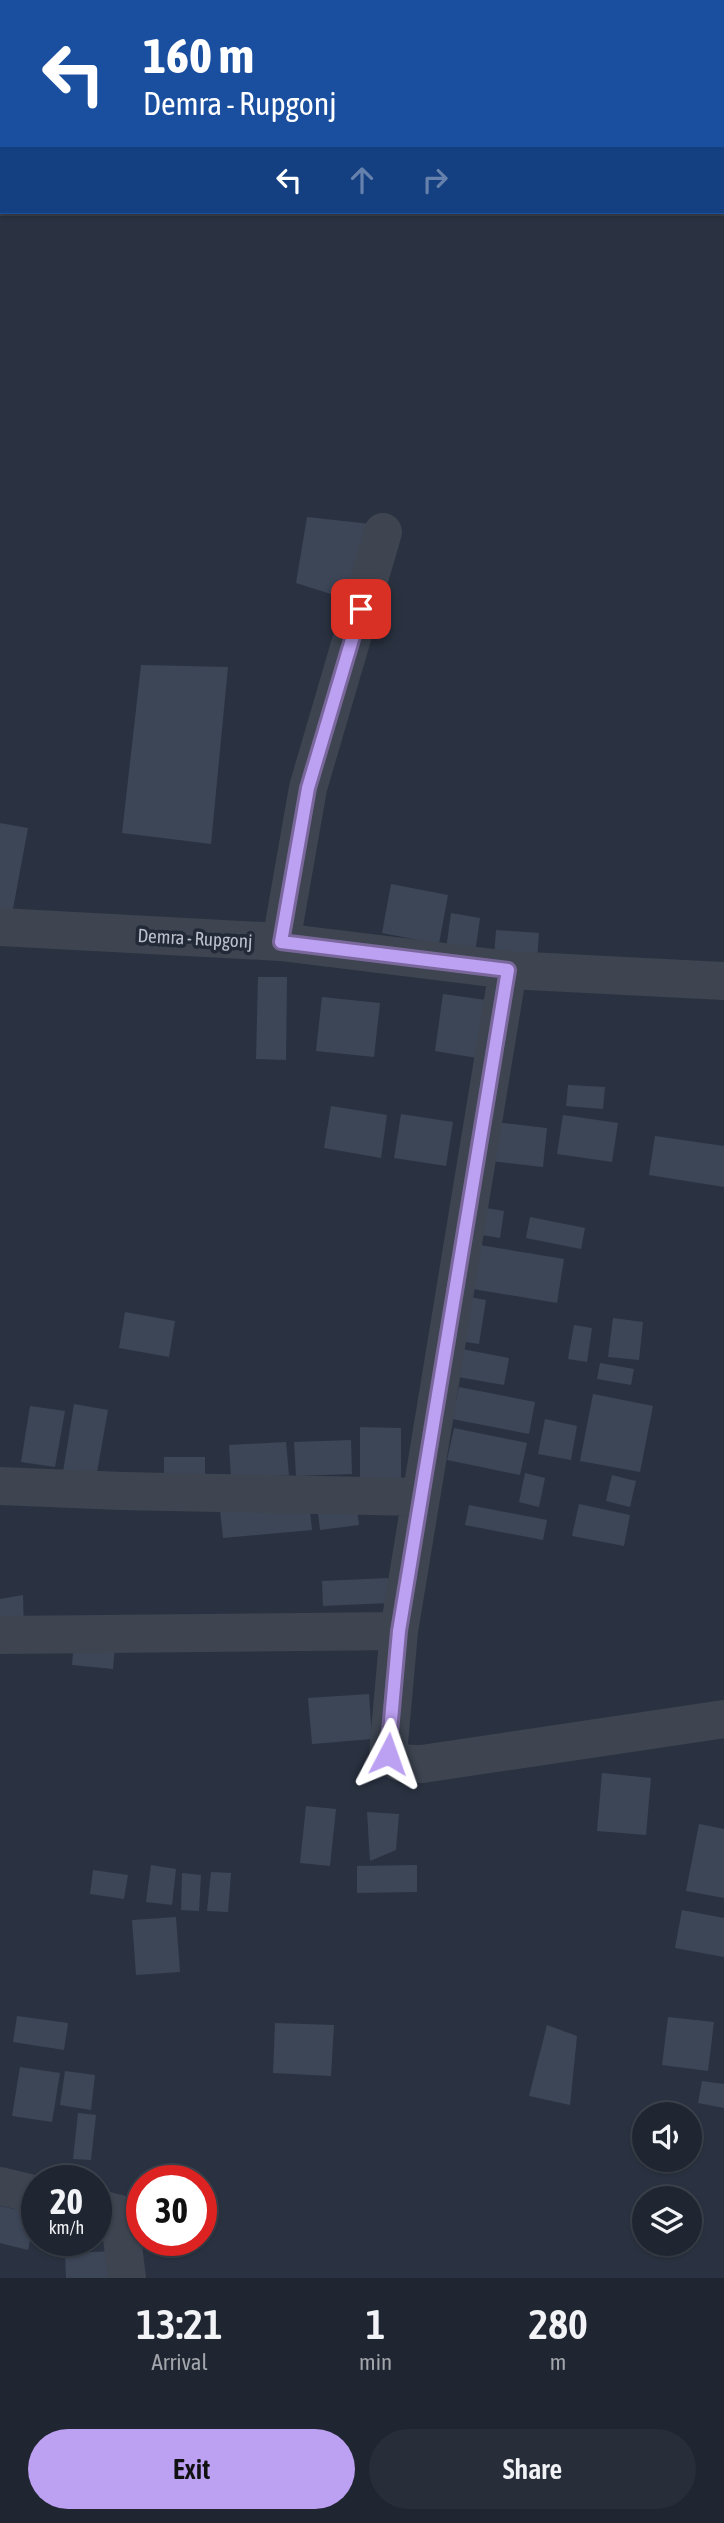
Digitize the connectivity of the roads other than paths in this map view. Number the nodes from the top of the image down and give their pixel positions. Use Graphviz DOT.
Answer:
graph roads {
  1 [pos="383,532"];
  2 [pos="0,927"];
  3 [pos="281,942"];
  4 [pos="508,970"];
  5 [pos="724,981"];
  6 [pos="0,1486"];
  7 [pos="421,1497"];
  8 [pos="399,1631"];
  9 [pos="0,1635"];
  10 [pos="724,1718"];
  11 [pos="0,2186"];
  12 [pos="21,2191"];
  13 [pos="112,2212"];
  14 [pos="127,2278"];
  1 -- 3 [label="street"];
  2 -- 3 [label="street, Demra - Rupgonj"];
  3 -- 4 [label="street, Demra - Rupgonj"];
  4 -- 5 [label="street, Demra - Rupgonj"];
  4 -- 7 [label="street"];
  6 -- 7 [label="street"];
  7 -- 8 [label="street"];
  8 -- 9 [label="street"];
  8 -- 10 [label="street"];
  11 -- 12 [label="street"];
  13 -- 14 [label="street"];
}
